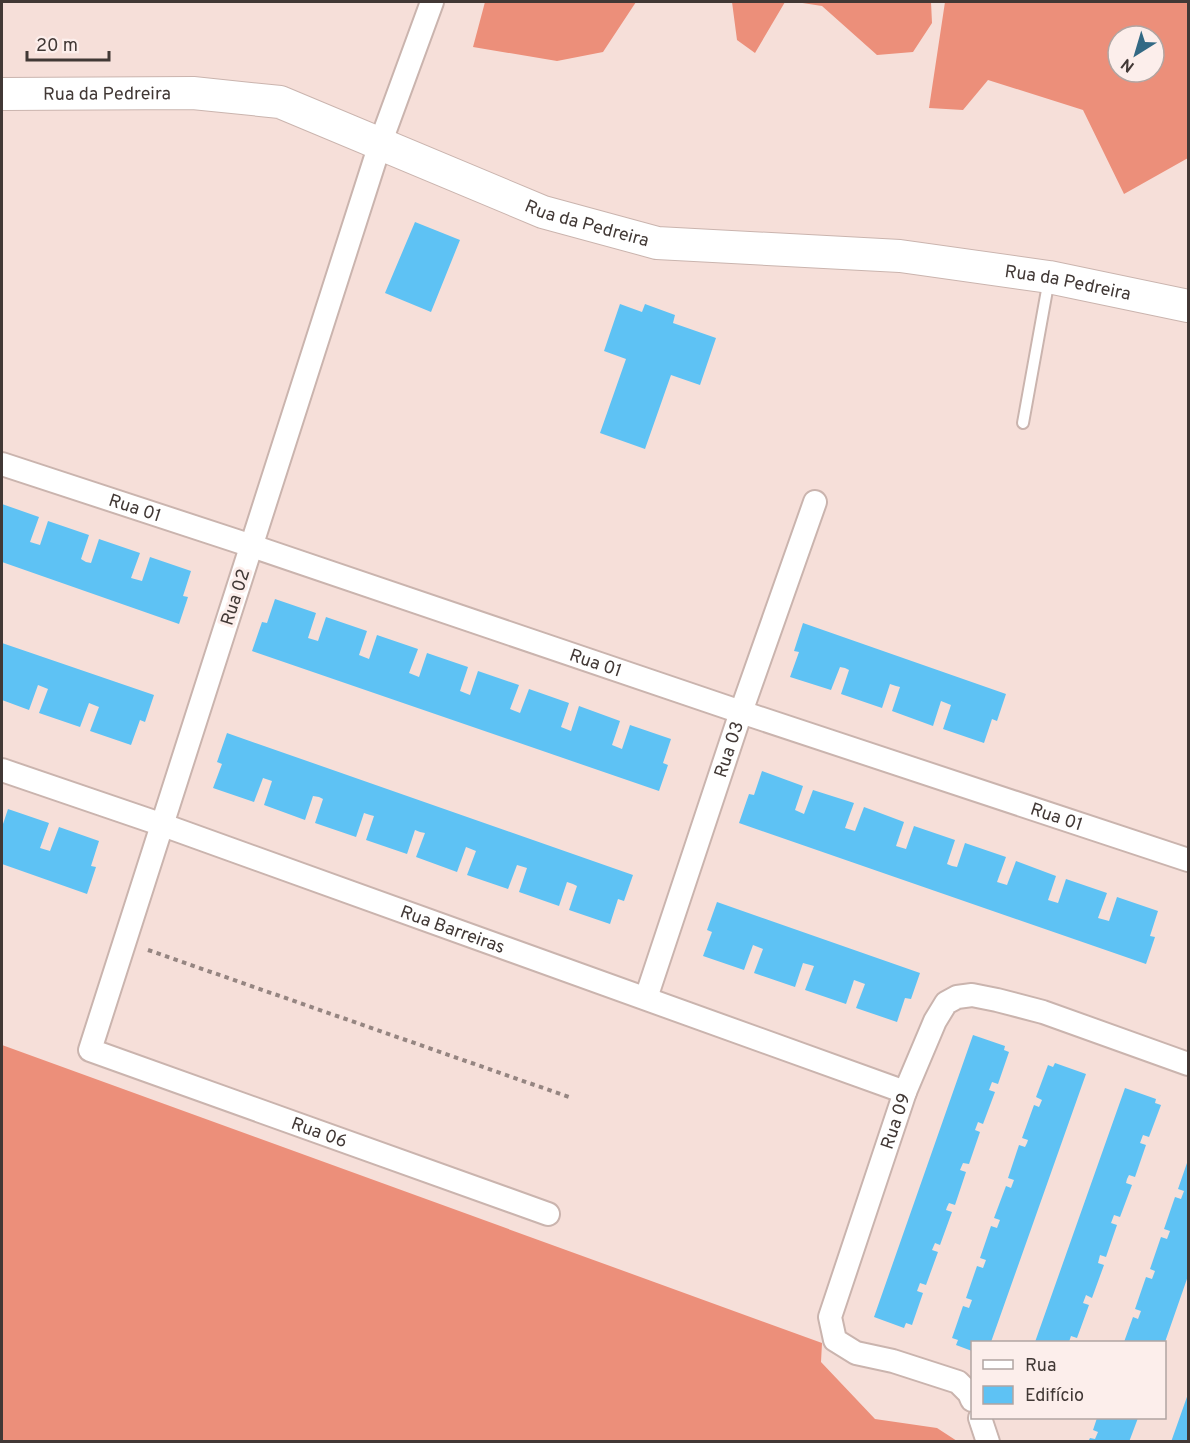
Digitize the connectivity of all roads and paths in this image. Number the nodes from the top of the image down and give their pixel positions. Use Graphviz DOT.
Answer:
graph roads {
  1 [pos="432,2"];
  2 [pos="2,94"];
  3 [pos="380,144"];
  4 [pos="1049,277"];
  5 [pos="1188,306"];
  6 [pos="1023,423"];
  7 [pos="2,464"];
  8 [pos="815,502"];
  9 [pos="252,546"];
  10 [pos="741,712"];
  11 [pos="2,770"];
  12 [pos="163,825"];
  13 [pos="1188,860"];
  14 [pos="125,942"];
  15 [pos="646,998"];
  16 [pos="90,1050"];
  17 [pos="1186,1057"];
  18 [pos="905,1092"];
  19 [pos="569,1097"];
  20 [pos="548,1214"];
  21 [pos="971,1398"];
  22 [pos="980,1419"];
  23 [pos="988,1442"];
  1 -- 3 [label="street, Rua 02"];
  2 -- 3 [label="street, Rua da Pedreira"];
  3 -- 4 [label="street, Rua da Pedreira"];
  3 -- 9 [label="street, Rua 02"];
  4 -- 5 [label="street, Rua da Pedreira"];
  4 -- 6 [label="lane"];
  7 -- 9 [label="street, Rua 01"];
  8 -- 10 [label="street, Rua 03"];
  9 -- 10 [label="street, Rua 01"];
  9 -- 12 [label="street, Rua 02"];
  10 -- 13 [label="street, Rua 01"];
  10 -- 15 [label="street, Rua 03"];
  11 -- 12 [label="street, Rua Barreiras"];
  12 -- 14 [label="street, Rua 02"];
  12 -- 15 [label="street, Rua Barreiras"];
  14 -- 16 [label="street, Rua 02"];
  14 -- 19 [label="path"];
  15 -- 18 [label="street, Rua Barreiras"];
  16 -- 20 [label="street, Rua 06"];
  17 -- 18 [label="street, Rua 09"];
  18 -- 21 [label="street, Rua 09"];
  22 -- 23 [label="street"];
}
